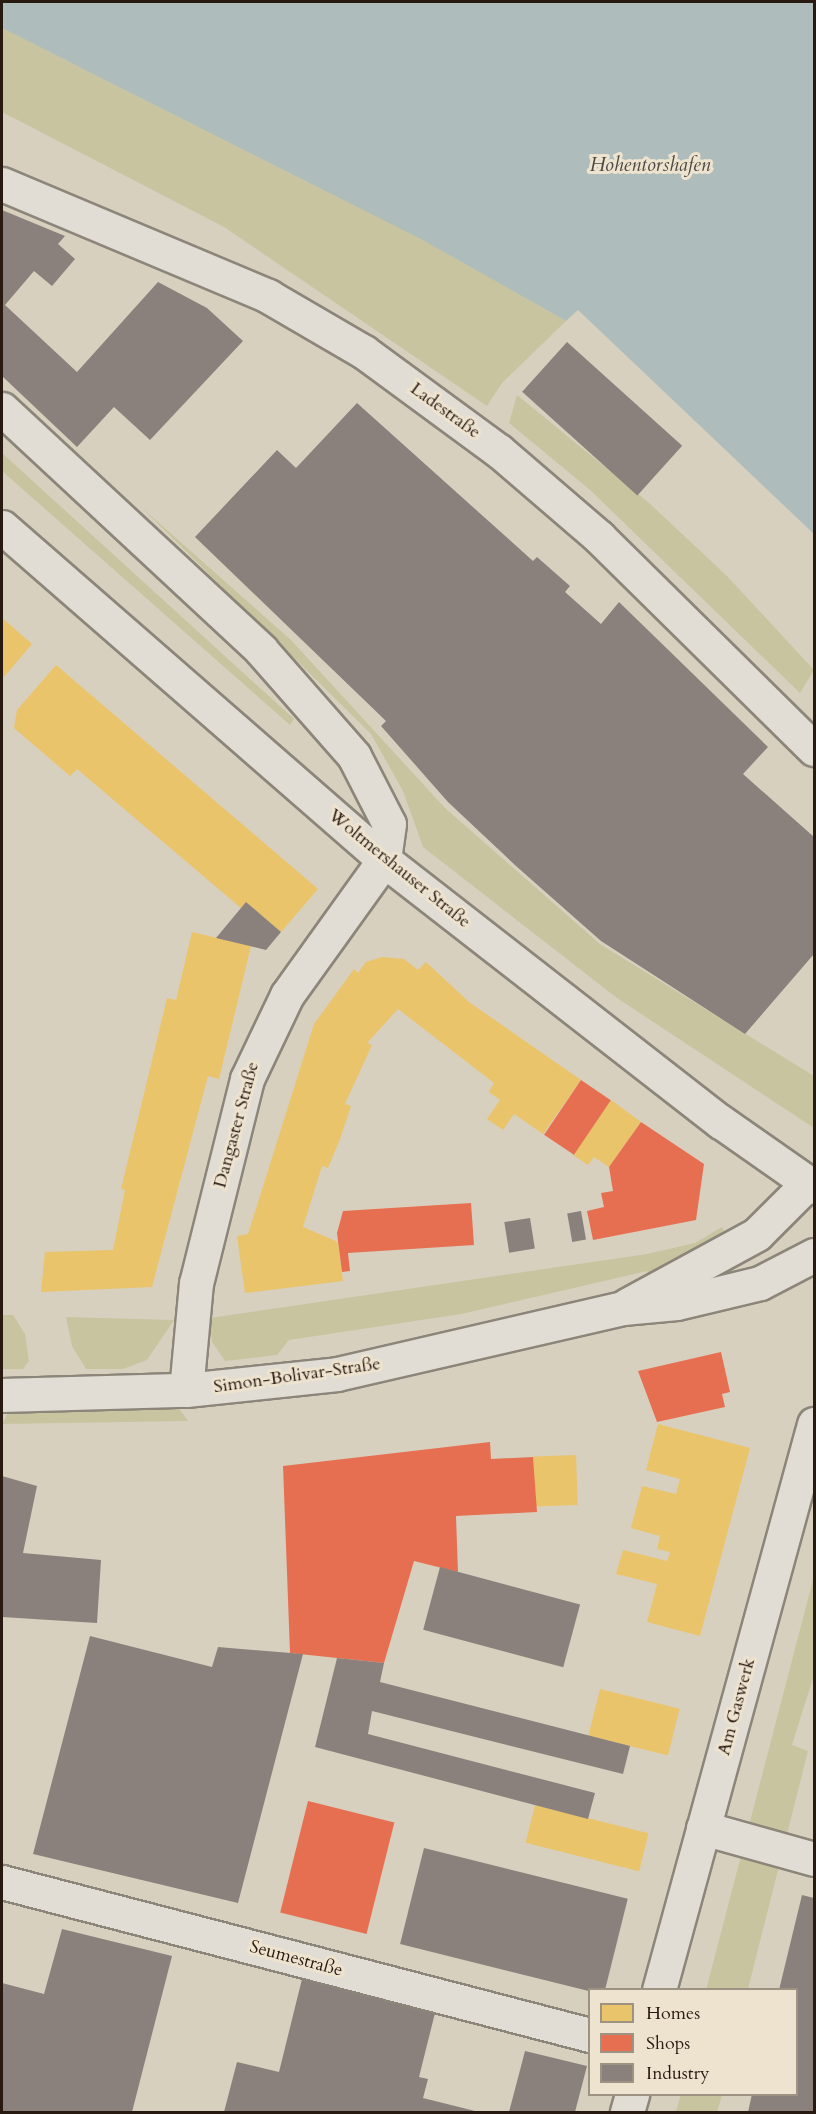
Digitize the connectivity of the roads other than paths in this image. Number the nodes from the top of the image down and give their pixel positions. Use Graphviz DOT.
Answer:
graph roads {
  1 [pos="2,184"];
  2 [pos="2,409"];
  3 [pos="2,527"];
  4 [pos="814,749"];
  5 [pos="384,860"];
  6 [pos="811,1185"];
  7 [pos="814,1255"];
  8 [pos="622,1308"];
  9 [pos="186,1390"];
  10 [pos="2,1395"];
  11 [pos="814,1424"];
  12 [pos="704,1828"];
  13 [pos="814,1859"];
  14 [pos="2,1882"];
  15 [pos="659,1988"];
  16 [pos="588,2034"];
  17 [pos="631,2096"];
  18 [pos="627,2112"];
  1 -- 4 [label="street, Ladestraße"];
  2 -- 5 [label="street"];
  3 -- 5 [label="street, Woltmershauser Straße"];
  5 -- 6 [label="street, Woltmershauser Straße"];
  5 -- 9 [label="street, Dangaster Straße"];
  6 -- 8 [label="street, Simon-Bolivar-Straße"];
  7 -- 8 [label="street, Simon-Bolivar-Straße"];
  8 -- 9 [label="street, Simon-Bolivar-Straße"];
  9 -- 10 [label="street, Simon-Bolivar-Straße"];
  11 -- 12 [label="street, Am Gaswerk"];
  12 -- 13 [label="street"];
  12 -- 15 [label="street, Am Gaswerk"];
  14 -- 16 [label="street, Seumestraße"];
  17 -- 18 [label="street"];
}
